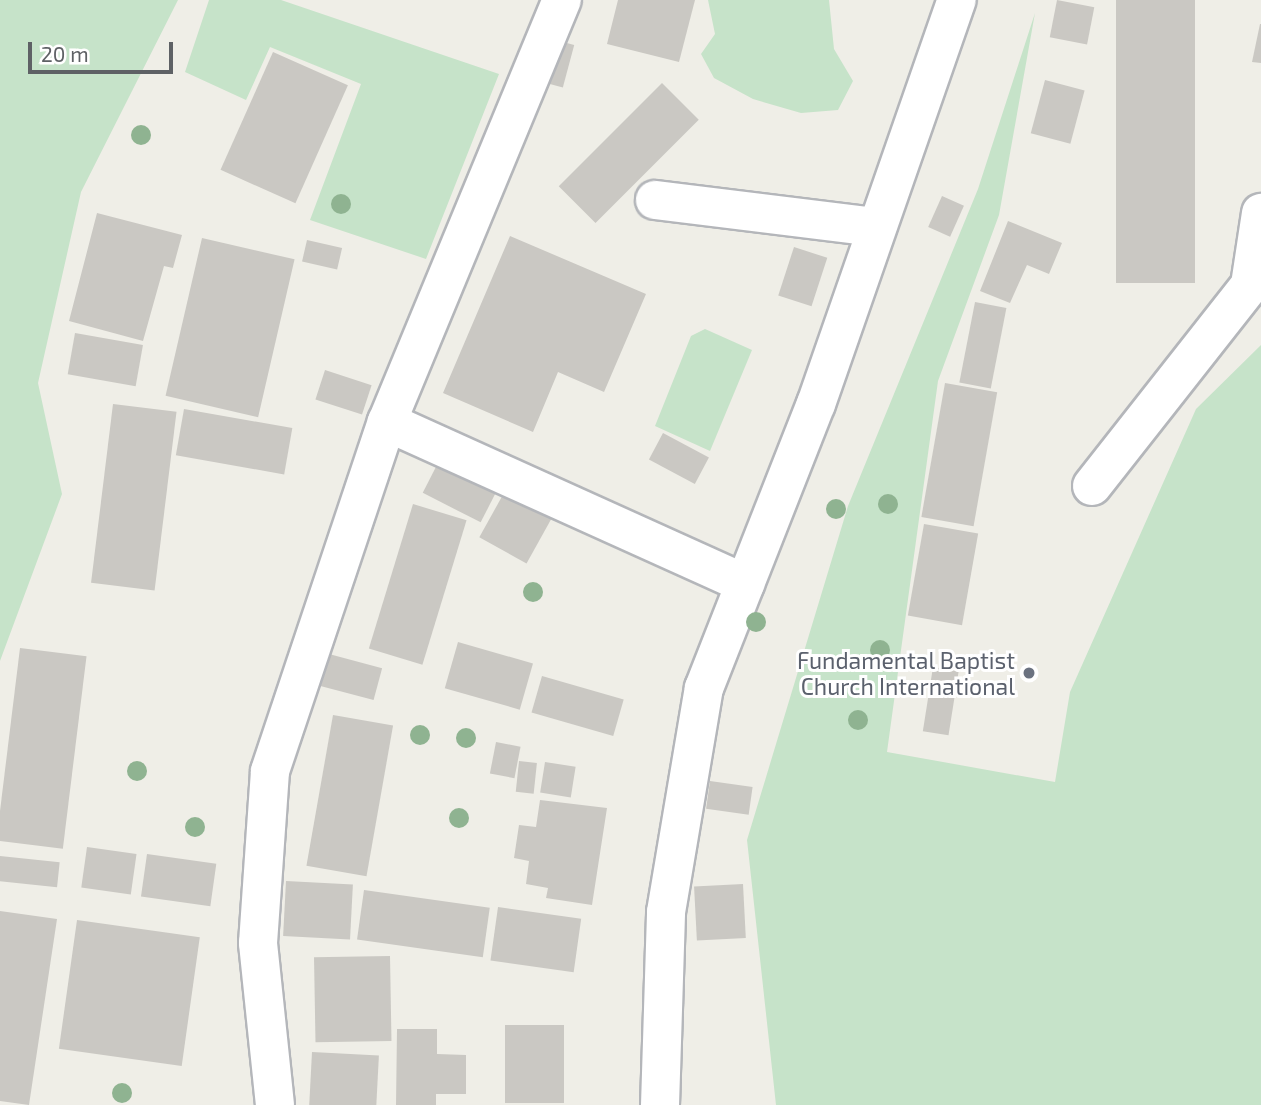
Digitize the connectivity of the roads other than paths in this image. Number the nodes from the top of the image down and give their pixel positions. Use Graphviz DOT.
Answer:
graph roads {
  1 [pos="562,0"];
  2 [pos="957,0"];
  3 [pos="655,200"];
  4 [pos="1261,213"];
  5 [pos="875,227"];
  6 [pos="1256,281"];
  7 [pos="387,422"];
  8 [pos="1092,486"];
  9 [pos="745,584"];
  10 [pos="275,1105"];
  11 [pos="660,1105"];
  1 -- 7 [label="street"];
  2 -- 5 [label="street"];
  3 -- 5 [label="street"];
  4 -- 6 [label="street"];
  5 -- 9 [label="street"];
  6 -- 8 [label="street"];
  7 -- 9 [label="street"];
  7 -- 10 [label="street"];
  9 -- 11 [label="street"];
}
